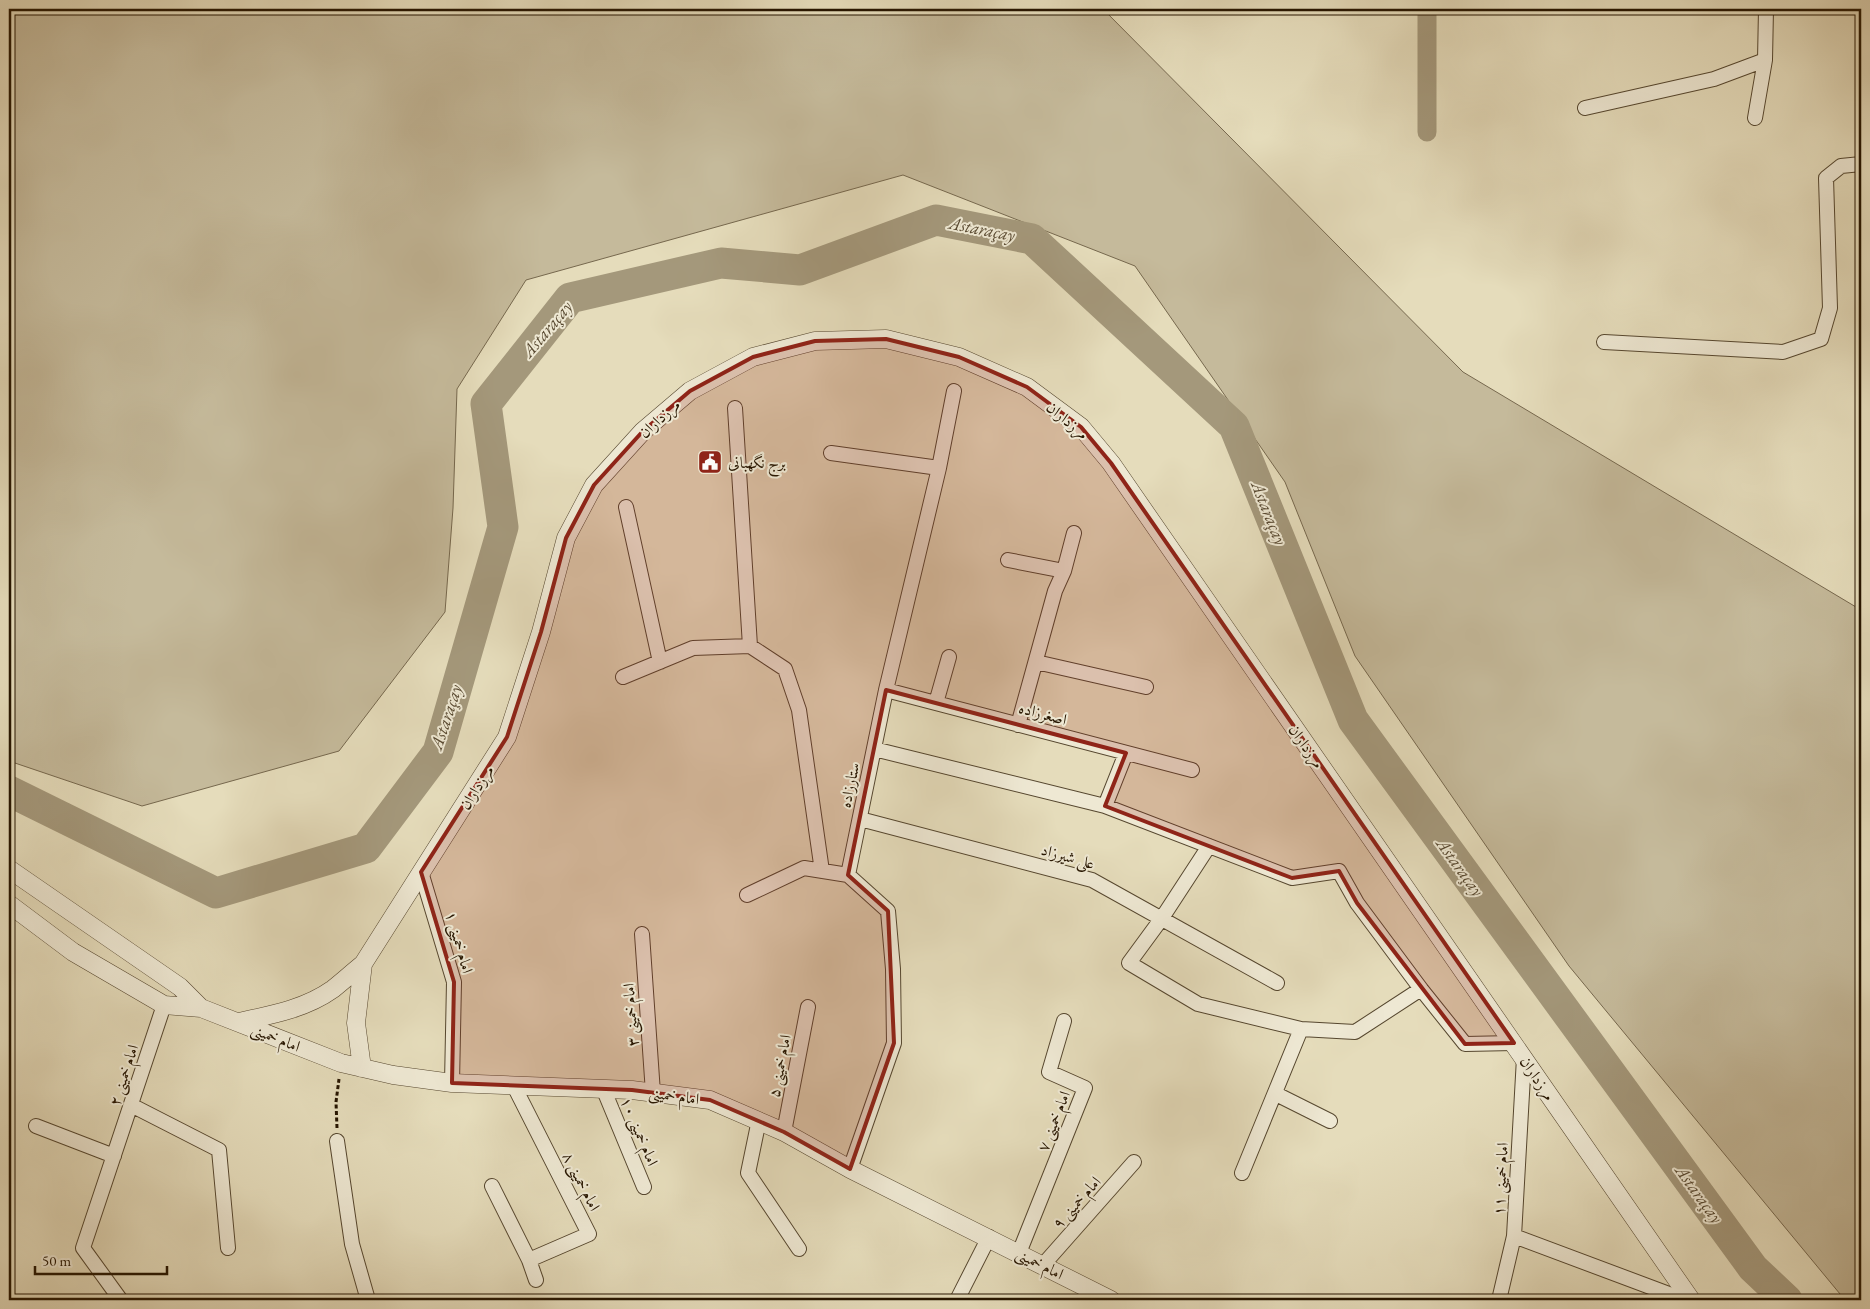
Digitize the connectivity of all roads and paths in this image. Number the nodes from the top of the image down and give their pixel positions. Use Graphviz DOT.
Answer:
graph roads {
  1 [pos="1766,9"];
  2 [pos="1765,60"];
  3 [pos="1585,108"];
  4 [pos="1755,118"];
  5 [pos="1861,164"];
  6 [pos="1604,342"];
  7 [pos="954,391"];
  8 [pos="734,408"];
  9 [pos="831,453"];
  10 [pos="939,468"];
  11 [pos="626,507"];
  12 [pos="1074,533"];
  13 [pos="1008,560"];
  14 [pos="1064,571"];
  15 [pos="750,646"];
  16 [pos="949,658"];
  17 [pos="660,662"];
  18 [pos="1036,662"];
  19 [pos="623,676"];
  20 [pos="1146,686"];
  21 [pos="886,690"];
  22 [pos="936,703"];
  23 [pos="1018,725"];
  24 [pos="874,749"];
  25 [pos="1126,753"];
  26 [pos="1192,770"];
  27 [pos="1105,806"];
  28 [pos="860,819"];
  29 [pos="1209,846"];
  30 [pos="9,869"];
  31 [pos="822,871"];
  32 [pos="421,872"];
  33 [pos="848,876"];
  34 [pos="746,895"];
  35 [pos="9,904"];
  36 [pos="1162,918"];
  37 [pos="642,934"];
  38 [pos="363,964"];
  39 [pos="1277,983"];
  40 [pos="1421,989"];
  41 [pos="164,1005"];
  42 [pos="808,1007"];
  43 [pos="201,1008"];
  44 [pos="1064,1021"];
  45 [pos="238,1022"];
  46 [pos="1301,1029"];
  47 [pos="1514,1043"];
  48 [pos="1524,1058"];
  49 [pos="341,1063"];
  50 [pos="362,1068"];
  51 [pos="452,1084"];
  52 [pos="514,1086"];
  53 [pos="603,1088"];
  54 [pos="653,1092"];
  55 [pos="1276,1094"];
  56 [pos="131,1105"];
  57 [pos="759,1120"];
  58 [pos="1330,1121"];
  59 [pos="36,1126"];
  60 [pos="784,1132"];
  61 [pos="337,1141"];
  62 [pos="114,1156"];
  63 [pos="1134,1162"];
  64 [pos="850,1169"];
  65 [pos="1242,1173"];
  66 [pos="492,1186"];
  67 [pos="644,1187"];
  68 [pos="1514,1236"];
  69 [pos="989,1237"];
  70 [pos="228,1248"];
  71 [pos="798,1250"];
  72 [pos="1019,1253"];
  73 [pos="529,1260"];
  74 [pos="1043,1265"];
  75 [pos="536,1280"];
  76 [pos="117,1300"];
  77 [pos="368,1300"];
  78 [pos="957,1300"];
  79 [pos="1111,1300"];
  80 [pos="1499,1300"];
  81 [pos="1685,1300"];
  82 [pos="1691,1300"];
  1 -- 2 [label="street"];
  2 -- 3 [label="street"];
  2 -- 4 [label="street"];
  5 -- 6 [label="street"];
  7 -- 10 [label="street, ستارزاده"];
  8 -- 15 [label="street"];
  9 -- 10 [label="street"];
  10 -- 21 [label="street, ستارزاده"];
  11 -- 17 [label="street"];
  12 -- 14 [label="street"];
  13 -- 14 [label="street"];
  14 -- 18 [label="street"];
  15 -- 17 [label="street"];
  15 -- 31 [label="street"];
  16 -- 22 [label="street"];
  17 -- 19 [label="street"];
  18 -- 20 [label="street"];
  18 -- 23 [label="street"];
  21 -- 22 [label="street, اصغرزاده"];
  21 -- 24 [label="street, ستارزاده"];
  22 -- 23 [label="street, اصغرزاده"];
  23 -- 25 [label="street, اصغرزاده"];
  24 -- 27 [label="street"];
  24 -- 28 [label="street, ستارزاده"];
  25 -- 26 [label="street, اصغرزاده"];
  25 -- 27 [label="street"];
  27 -- 29 [label="street"];
  28 -- 33 [label="street, ستارزاده"];
  28 -- 36 [label="street, علی شیرزاد"];
  29 -- 36 [label="street"];
  29 -- 40 [label="street"];
  30 -- 43 [label="street, امام خمینی"];
  31 -- 33 [label="street"];
  31 -- 34 [label="street"];
  32 -- 38 [label="street, مرزداران"];
  32 -- 47 [label="street, مرزداران"];
  32 -- 51 [label="street, امام خمینی ۱"];
  33 -- 64 [label="street"];
  35 -- 41 [label="street, امام خمینی"];
  36 -- 39 [label="street, علی شیرزاد"];
  36 -- 46 [label="street"];
  37 -- 54 [label="street, امام خمینی ۳"];
  38 -- 45 [label="street, مرزداران"];
  38 -- 50 [label="street, مرزداران"];
  40 -- 46 [label="street"];
  40 -- 47 [label="street"];
  41 -- 43 [label="street, امام خمینی"];
  41 -- 56 [label="street, امام خمینی ۲"];
  42 -- 60 [label="street, امام خمینی ۵"];
  43 -- 45 [label="street, امام خمینی"];
  44 -- 72 [label="street, امام خمینی ۷"];
  45 -- 49 [label="street, امام خمینی"];
  46 -- 55 [label="street"];
  47 -- 48 [label="street, مرزداران"];
  48 -- 68 [label="street, امام خمینی ۱۱"];
  48 -- 82 [label="street, مرزداران"];
  49 -- 50 [label="street, امام خمینی"];
  49 -- 61 [label="path"];
  50 -- 51 [label="street, امام خمینی"];
  51 -- 52 [label="street, امام خمینی"];
  52 -- 53 [label="street, امام خمینی"];
  52 -- 73 [label="street, امام خمینی ۸"];
  53 -- 54 [label="street, امام خمینی"];
  53 -- 67 [label="street, امام خمینی ۱۰"];
  54 -- 57 [label="street, امام خمینی"];
  55 -- 58 [label="street"];
  55 -- 65 [label="street"];
  56 -- 62 [label="street, امام خمینی ۲"];
  56 -- 70 [label="street"];
  57 -- 60 [label="street, امام خمینی"];
  57 -- 71 [label="street"];
  59 -- 62 [label="street"];
  60 -- 64 [label="street, امام خمینی"];
  61 -- 77 [label="street"];
  62 -- 76 [label="street, امام خمینی ۲"];
  63 -- 74 [label="street, امام خمینی ۹"];
  64 -- 69 [label="street, امام خمینی"];
  66 -- 73 [label="street"];
  68 -- 80 [label="street, امام خمینی ۱۱"];
  68 -- 81 [label="street"];
  69 -- 72 [label="street, امام خمینی"];
  69 -- 78 [label="street"];
  72 -- 74 [label="street, امام خمینی"];
  73 -- 75 [label="street"];
  74 -- 79 [label="street, امام خمینی"];
}
